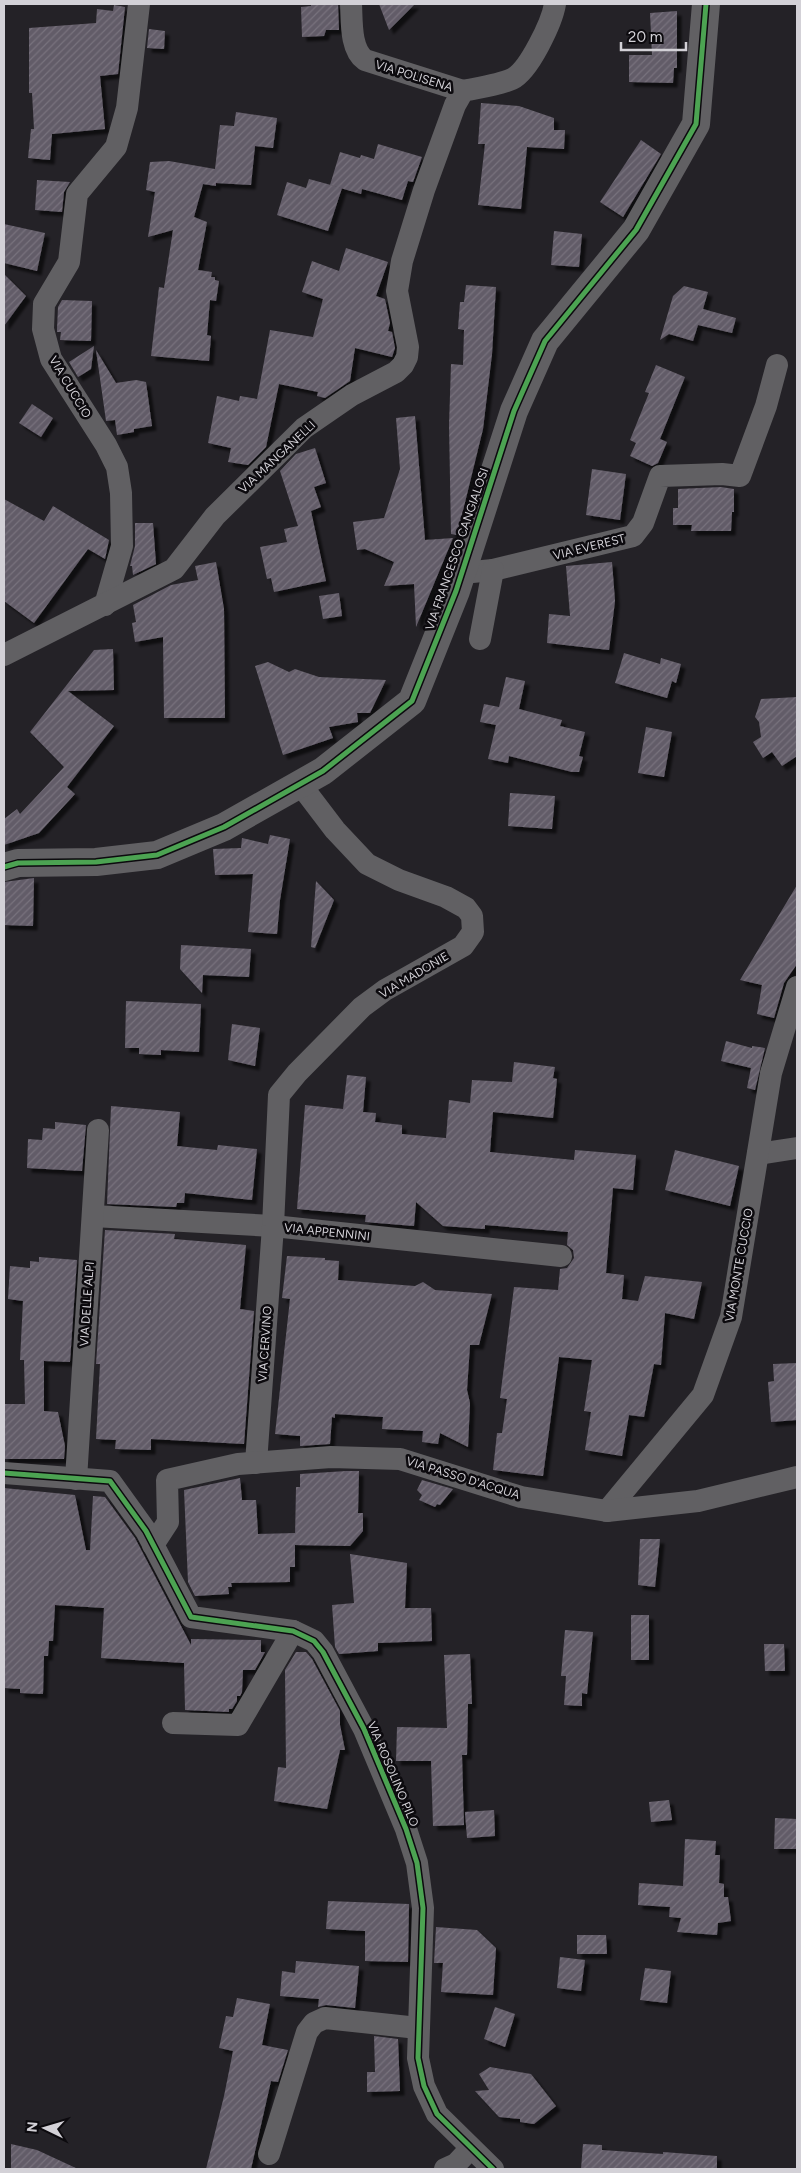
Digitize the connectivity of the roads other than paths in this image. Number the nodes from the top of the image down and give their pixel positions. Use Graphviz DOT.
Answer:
graph roads {
  1 [pos="139,4"];
  2 [pos="351,4"];
  3 [pos="555,4"];
  4 [pos="706,4"];
  5 [pos="463,91"];
  6 [pos="777,365"];
  7 [pos="493,570"];
  8 [pos="462,573"];
  9 [pos="105,605"];
  10 [pos="480,640"];
  11 [pos="4,655"];
  12 [pos="300,784"];
  13 [pos="4,867"];
  14 [pos="797,987"];
  15 [pos="98,1130"];
  16 [pos="797,1148"];
  17 [pos="758,1154"];
  18 [pos="93,1216"];
  19 [pos="273,1226"];
  20 [pos="561,1256"];
  21 [pos="256,1463"];
  22 [pos="4,1473"];
  23 [pos="797,1477"];
  24 [pos="76,1479"];
  25 [pos="608,1511"];
  26 [pos="152,1546"];
  27 [pos="294,1631"];
  28 [pos="174,1723"];
  29 [pos="418,2028"];
  30 [pos="472,2148"];
  31 [pos="268,2154"];
  32 [pos="445,2169"];
  33 [pos="493,2169"];
  1 -- 9 [label="street, VIA CUCCIO"];
  2 -- 5 [label="street, VIA POLISENA"];
  3 -- 5 [label="street"];
  4 -- 8 [label="street, VIA FRANCESCO CANGIALOSI"];
  5 -- 9 [label="street, VIA MANGANELLI"];
  6 -- 7 [label="street, VIA EVEREST"];
  7 -- 8 [label="street, VIA EVEREST"];
  7 -- 10 [label="street"];
  8 -- 12 [label="street, VIA FRANCESCO CANGIALOSI"];
  9 -- 11 [label="street, VIA MANGANELLI"];
  12 -- 13 [label="street, VIA FRANCESCO CANGIALOSI"];
  12 -- 19 [label="street, VIA MADONIE"];
  14 -- 17 [label="street, VIA MONTE CUCCIO"];
  15 -- 18 [label="street, VIA DELLE ALPI"];
  16 -- 17 [label="street"];
  17 -- 25 [label="street, VIA MONTE CUCCIO"];
  18 -- 19 [label="street, VIA APPENNINI"];
  18 -- 24 [label="street, VIA DELLE ALPI"];
  19 -- 20 [label="street, VIA APPENNINI"];
  19 -- 21 [label="street, VIA CERVINO"];
  21 -- 25 [label="street, VIA PASSO D'ACQUA"];
  21 -- 26 [label="street, VIA PASSO D'ACQUA"];
  22 -- 24 [label="street, VIA ROSOLINO PILO"];
  23 -- 25 [label="street, VIA PASSO D'ACQUA"];
  24 -- 26 [label="street, VIA ROSOLINO PILO"];
  26 -- 27 [label="street, VIA ROSOLINO PILO"];
  27 -- 28 [label="street"];
  27 -- 29 [label="street, VIA ROSOLINO PILO"];
  29 -- 30 [label="street, VIA ROSOLINO PILO"];
  29 -- 31 [label="street"];
  30 -- 32 [label="street"];
  30 -- 33 [label="street, VIA ROSOLINO PILO"];
}
